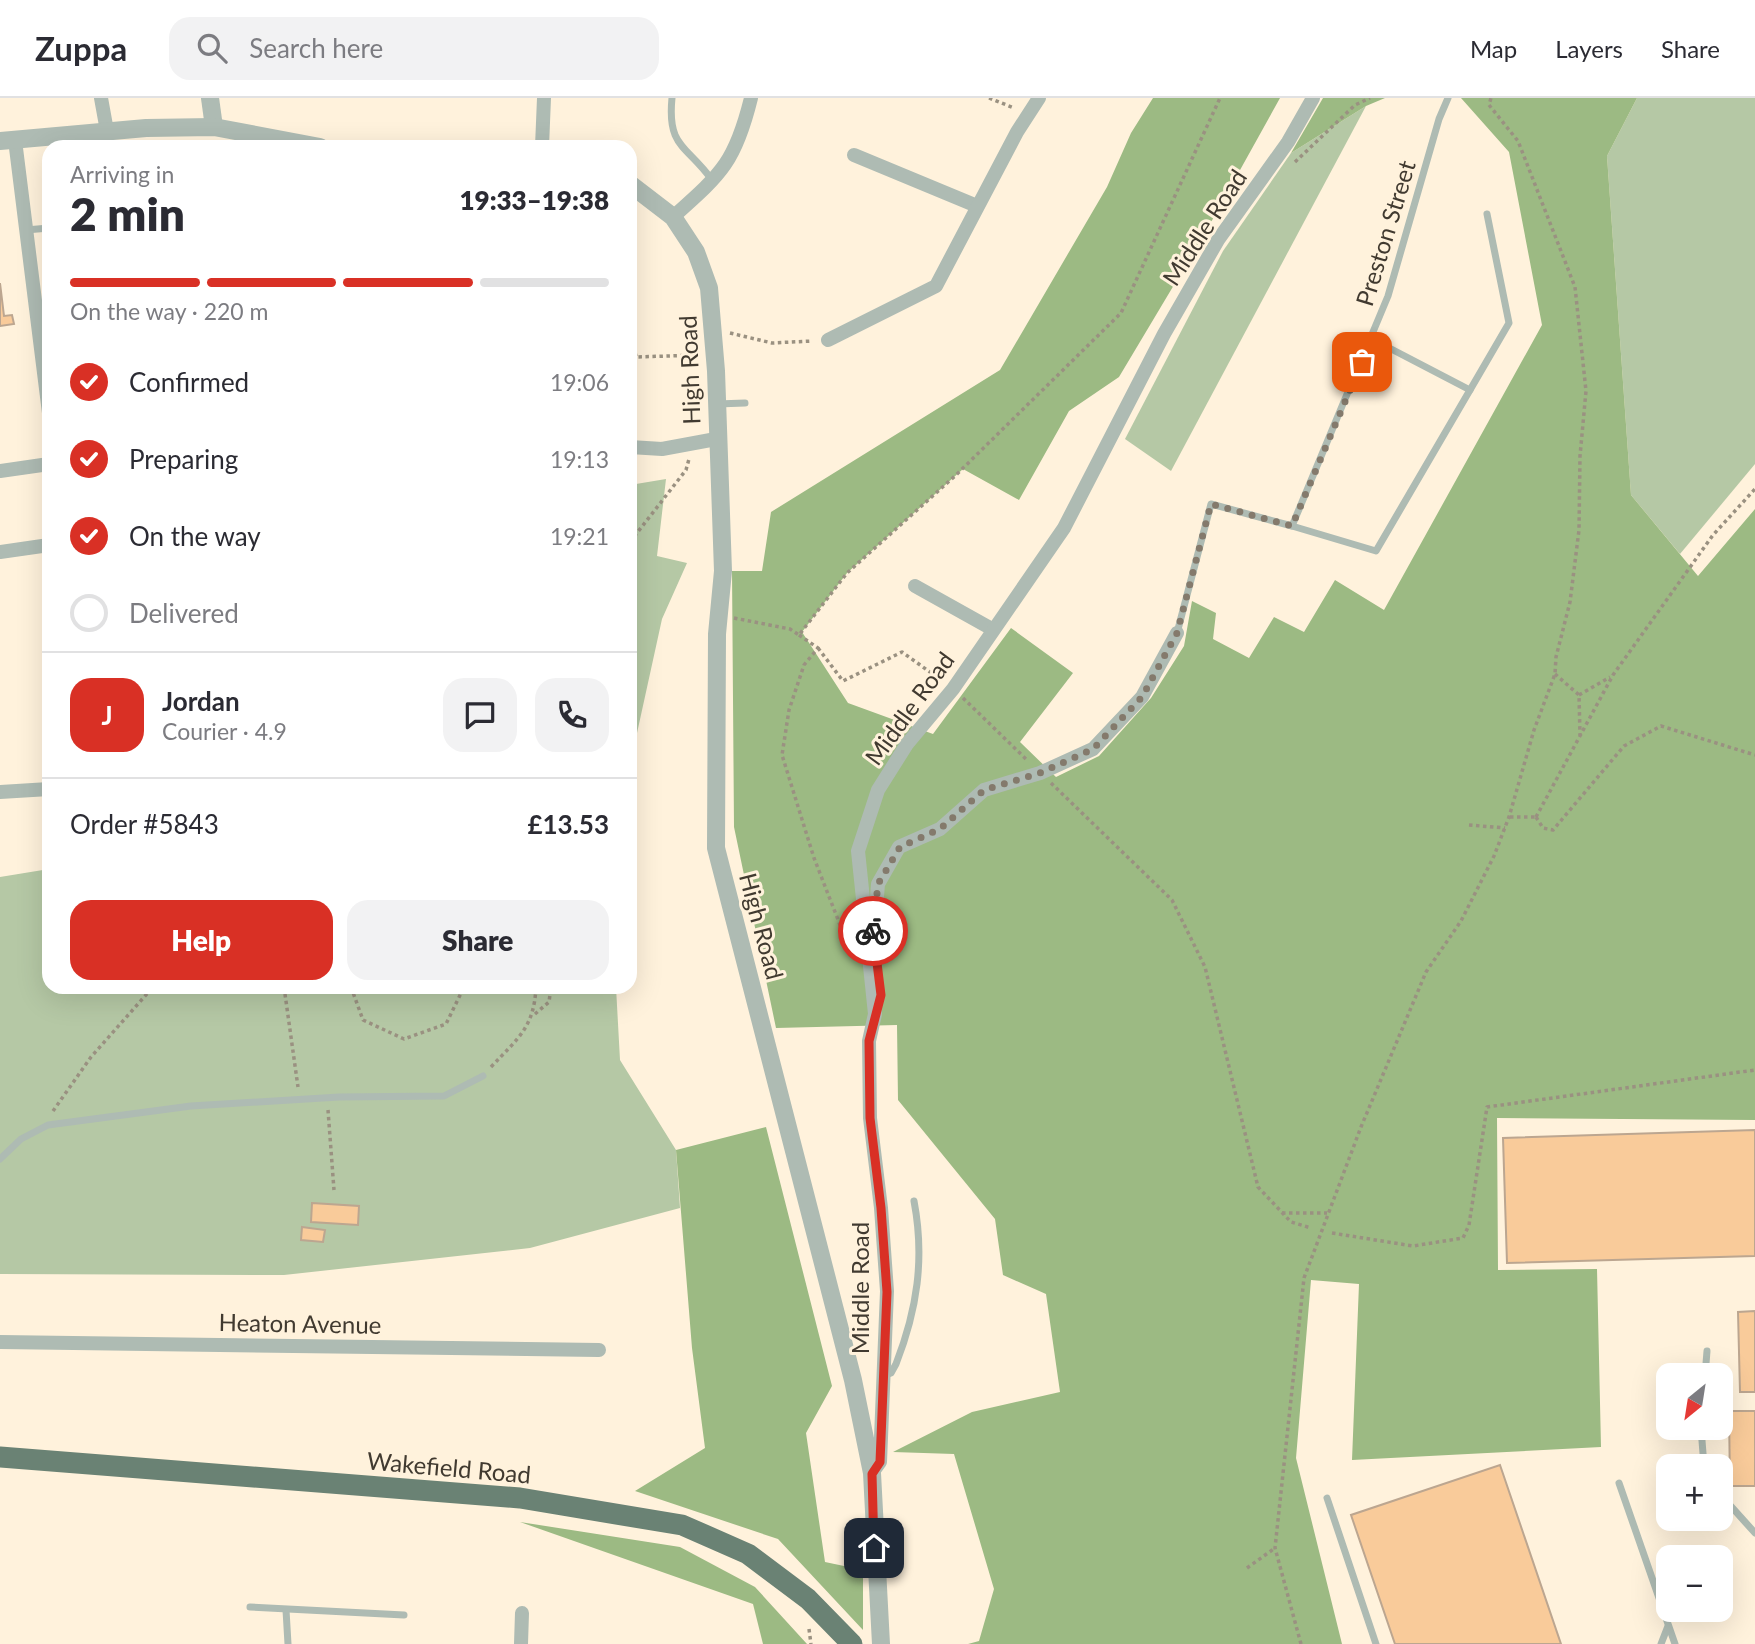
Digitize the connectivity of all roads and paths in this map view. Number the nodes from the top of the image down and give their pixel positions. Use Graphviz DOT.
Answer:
graph roads {
  1 [pos="101,98"];
  2 [pos="210,98"];
  3 [pos="544,98"];
  4 [pos="672,98"];
  5 [pos="751,98"];
  6 [pos="989,98"];
  7 [pos="1040,98"];
  8 [pos="1220,98"];
  9 [pos="1313,98"];
  10 [pos="1370,98"];
  11 [pos="1448,98"];
  12 [pos="1491,98"];
  13 [pos="1028,114"];
  14 [pos="214,127"];
  15 [pos="107,131"];
  16 [pos="274,140"];
  17 [pos="542,140"];
  18 [pos="7,141"];
  19 [pos="854,156"];
  20 [pos="1292,166"];
  21 [pos="713,181"];
  22 [pos="637,189"];
  23 [pos="977,205"];
  24 [pos="1487,214"];
  25 [pos="673,217"];
  26 [pos="42,229"];
  27 [pos="26,230"];
  28 [pos="42,317"];
  29 [pos="713,329"];
  30 [pos="1371,339"];
  31 [pos="828,340"];
  32 [pos="715,355"];
  33 [pos="637,357"];
  34 [pos="1470,390"];
  35 [pos="744,403"];
  36 [pos="716,404"];
  37 [pos="716,439"];
  38 [pos="693,443"];
  39 [pos="637,447"];
  40 [pos="42,465"];
  41 [pos="0,471"];
  42 [pos="1755,489"];
  43 [pos="1292,526"];
  44 [pos="637,533"];
  45 [pos="42,546"];
  46 [pos="0,552"];
  47 [pos="915,586"];
  48 [pos="992,629"];
  49 [pos="1177,633"];
  50 [pos="717,634"];
  51 [pos="799,635"];
  52 [pos="1555,674"];
  53 [pos="1613,675"];
  54 [pos="1579,695"];
  55 [pos="1580,735"];
  56 [pos="1755,755"];
  57 [pos="1040,773"];
  58 [pos="42,789"];
  59 [pos="0,792"];
  60 [pos="1509,817"];
  61 [pos="1536,817"];
  62 [pos="1469,825"];
  63 [pos="1504,828"];
  64 [pos="855,962"];
  65 [pos="147,994"];
  66 [pos="285,994"];
  67 [pos="354,994"];
  68 [pos="461,994"];
  69 [pos="536,994"];
  70 [pos="550,994"];
  71 [pos="535,1014"];
  72 [pos="875,1014"];
  73 [pos="1755,1070"];
  74 [pos="483,1076"];
  75 [pos="327,1098"];
  76 [pos="300,1100"];
  77 [pos="39,1129"];
  78 [pos="0,1159"];
  79 [pos="334,1190"];
  80 [pos="914,1201"];
  81 [pos="1282,1213"];
  82 [pos="1327,1213"];
  83 [pos="1311,1228"];
  84 [pos="1332,1233"];
  85 [pos="0,1342"];
  86 [pos="599,1350"];
  87 [pos="1707,1351"];
  88 [pos="1706,1363"];
  89 [pos="882,1376"];
  90 [pos="0,1457"];
  91 [pos="872,1474"];
  92 [pos="1619,1483"];
  93 [pos="1326,1498"];
  94 [pos="1733,1508"];
  95 [pos="1755,1533"];
  96 [pos="1275,1548"];
  97 [pos="1247,1568"];
  98 [pos="250,1606"];
  99 [pos="286,1610"];
  100 [pos="522,1613"];
  101 [pos="404,1615"];
  102 [pos="801,1620"];
  103 [pos="1668,1625"];
  104 [pos="816,1637"];
  105 [pos="288,1644"];
  106 [pos="521,1644"];
  107 [pos="852,1644"];
  108 [pos="881,1644"];
  109 [pos="1301,1644"];
  110 [pos="1376,1644"];
  111 [pos="1661,1644"];
  112 [pos="1675,1644"];
  1 -- 15 [label="street"];
  2 -- 14 [label="street"];
  3 -- 17 [label="street"];
  4 -- 21 [label="lane"];
  5 -- 21 [label="street"];
  6 -- 13 [label="path"];
  7 -- 13 [label="street"];
  8 -- 51 [label="path"];
  9 -- 48 [label="street, Middle Road"];
  10 -- 20 [label="path"];
  11 -- 30 [label="lane, Preston Street"];
  12 -- 52 [label="path"];
  13 -- 23 [label="street"];
  14 -- 15 [label="street"];
  14 -- 16 [label="street"];
  15 -- 18 [label="street"];
  18 -- 27 [label="street"];
  19 -- 23 [label="street"];
  21 -- 25 [label="street"];
  22 -- 25 [label="street, High Road"];
  23 -- 31 [label="street"];
  24 -- 34 [label="lane"];
  25 -- 29 [label="street, High Road"];
  26 -- 27 [label="lane"];
  27 -- 28 [label="street"];
  29 -- 31 [label="path"];
  29 -- 32 [label="street, High Road"];
  30 -- 34 [label="lane"];
  30 -- 43 [label="lane, Preston Street"];
  32 -- 33 [label="path"];
  32 -- 36 [label="street, High Road"];
  34 -- 43 [label="lane"];
  35 -- 36 [label="lane"];
  36 -- 37 [label="street, High Road"];
  37 -- 38 [label="street"];
  37 -- 50 [label="street, High Road"];
  38 -- 39 [label="street"];
  38 -- 44 [label="path"];
  40 -- 41 [label="street"];
  42 -- 53 [label="path"];
  43 -- 49 [label="lane"];
  45 -- 46 [label="street"];
  47 -- 48 [label="street"];
  48 -- 72 [label="street, Middle Road"];
  49 -- 57 [label="street"];
  50 -- 51 [label="path"];
  50 -- 91 [label="street, High Road"];
  51 -- 64 [label="path"];
  52 -- 54 [label="path"];
  52 -- 60 [label="path"];
  53 -- 54 [label="path"];
  53 -- 55 [label="path"];
  54 -- 55 [label="path"];
  55 -- 61 [label="path"];
  56 -- 61 [label="path"];
  57 -- 72 [label="street"];
  57 -- 81 [label="path"];
  58 -- 59 [label="street"];
  60 -- 61 [label="path"];
  60 -- 63 [label="path"];
  62 -- 63 [label="path"];
  63 -- 82 [label="path"];
  65 -- 77 [label="path"];
  66 -- 76 [label="path"];
  67 -- 68 [label="path"];
  69 -- 71 [label="path"];
  70 -- 71 [label="path"];
  71 -- 74 [label="path"];
  72 -- 89 [label="street, Middle Road"];
  73 -- 84 [label="path"];
  74 -- 75 [label="lane"];
  75 -- 76 [label="lane"];
  75 -- 79 [label="path"];
  76 -- 77 [label="lane"];
  77 -- 78 [label="lane"];
  80 -- 89 [label="lane"];
  81 -- 82 [label="path"];
  81 -- 83 [label="path"];
  82 -- 96 [label="path"];
  85 -- 86 [label="street, Heaton Avenue"];
  87 -- 88 [label="lane"];
  89 -- 91 [label="street, Middle Road"];
  90 -- 107 [label="highway, Wakefield Road"];
  91 -- 108 [label="street, High Road"];
  92 -- 103 [label="lane"];
  93 -- 110 [label="lane"];
  94 -- 95 [label="lane"];
  96 -- 97 [label="path"];
  96 -- 109 [label="path"];
  98 -- 99 [label="lane"];
  99 -- 101 [label="lane"];
  99 -- 105 [label="lane"];
  100 -- 106 [label="street"];
  102 -- 104 [label="path"];
  103 -- 111 [label="lane"];
  103 -- 112 [label="lane"];
}
